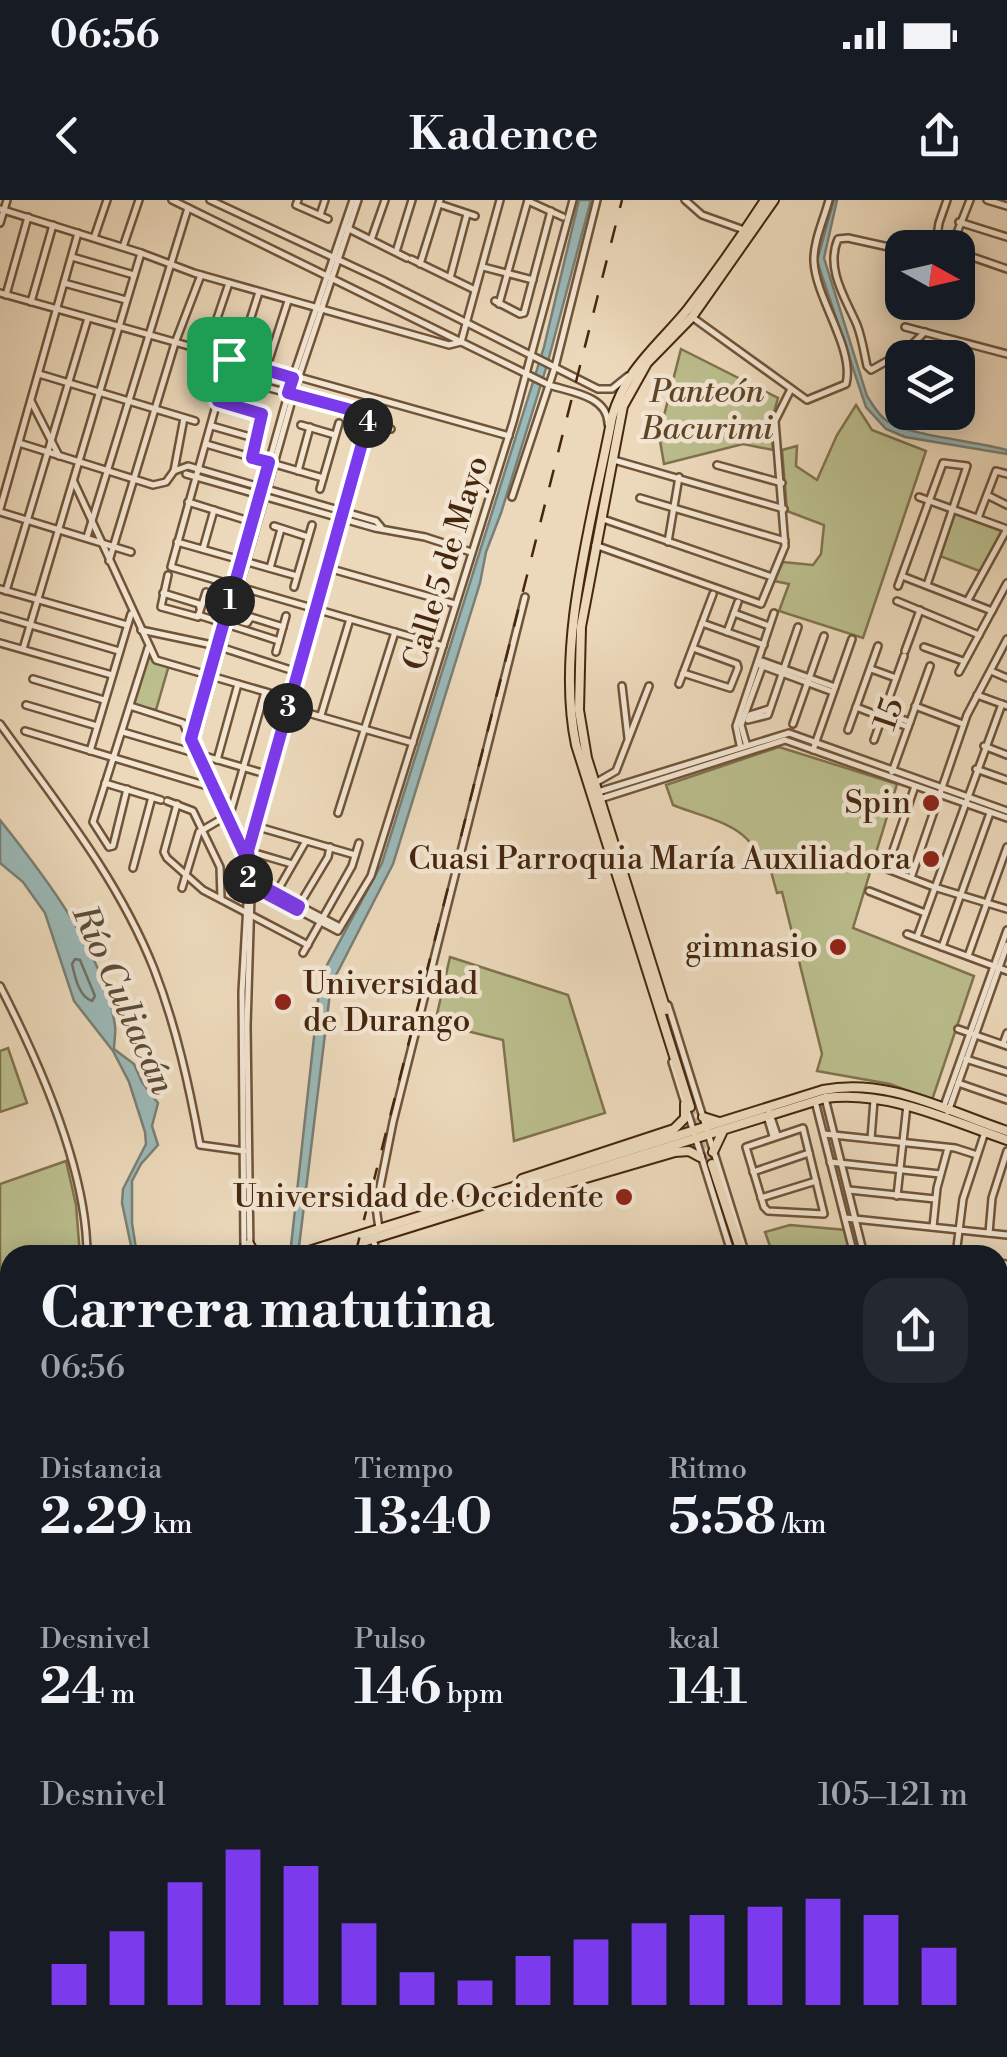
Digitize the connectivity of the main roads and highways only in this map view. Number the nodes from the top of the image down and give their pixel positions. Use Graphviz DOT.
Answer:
graph roads {
  1 [pos="765,200"];
  2 [pos="774,200"];
  3 [pos="724,266"];
  4 [pos="620,404"];
  5 [pos="586,574"];
  6 [pos="819,1095"];
  7 [pos="693,1108"];
  8 [pos="944,1114"];
  9 [pos="724,1126"];
  10 [pos="1007,1131"];
  11 [pos="695,1135"];
  12 [pos="1007,1140"];
  13 [pos="709,1160"];
  14 [pos="519,1184"];
  15 [pos="512,1196"];
  16 [pos="328,1245"];
  17 [pos="352,1245"];
  18 [pos="736,1245"];
  1 -- 3 [label="main road"];
  2 -- 3 [label="main road"];
  3 -- 4 [label="main road"];
  3 -- 4 [label="main road"];
  4 -- 5 [label="main road"];
  4 -- 5 [label="main road"];
  5 -- 7 [label="main road"];
  6 -- 8 [label="main road"];
  6 -- 8 [label="main road"];
  6 -- 9 [label="main road"];
  7 -- 9 [label="main road"];
  7 -- 14 [label="main road"];
  8 -- 10 [label="main road"];
  8 -- 12 [label="main road"];
  9 -- 11 [label="main road"];
  9 -- 13 [label="main road"];
  11 -- 14 [label="main road"];
  11 -- 15 [label="main road"];
  13 -- 15 [label="main road"];
  13 -- 18 [label="main road"];
  14 -- 16 [label="main road"];
  15 -- 17 [label="main road"];
}
